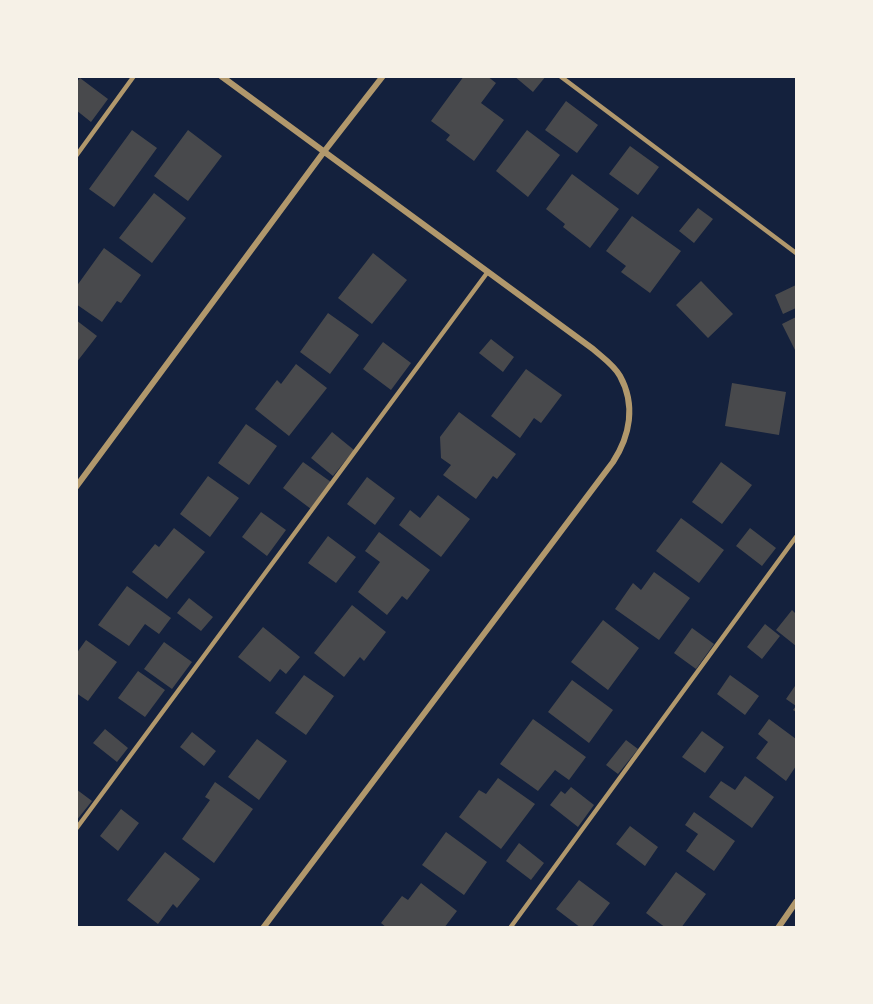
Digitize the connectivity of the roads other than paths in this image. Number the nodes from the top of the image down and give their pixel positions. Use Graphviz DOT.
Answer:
graph roads {
  1 [pos="134,76"];
  2 [pos="221,76"];
  3 [pos="383,76"];
  4 [pos="560,76"];
  5 [pos="323,153"];
  6 [pos="76,156"];
  7 [pos="796,253"];
  8 [pos="487,273"];
  9 [pos="76,487"];
  10 [pos="796,537"];
  11 [pos="76,829"];
  12 [pos="796,902"];
  13 [pos="263,927"];
  14 [pos="510,927"];
  15 [pos="778,927"];
  1 -- 6 [label="lane"];
  2 -- 5 [label="street"];
  3 -- 5 [label="street"];
  4 -- 7 [label="lane"];
  5 -- 8 [label="street"];
  5 -- 9 [label="street"];
  8 -- 11 [label="lane"];
  8 -- 13 [label="street"];
  10 -- 14 [label="lane"];
  12 -- 15 [label="street"];
}
